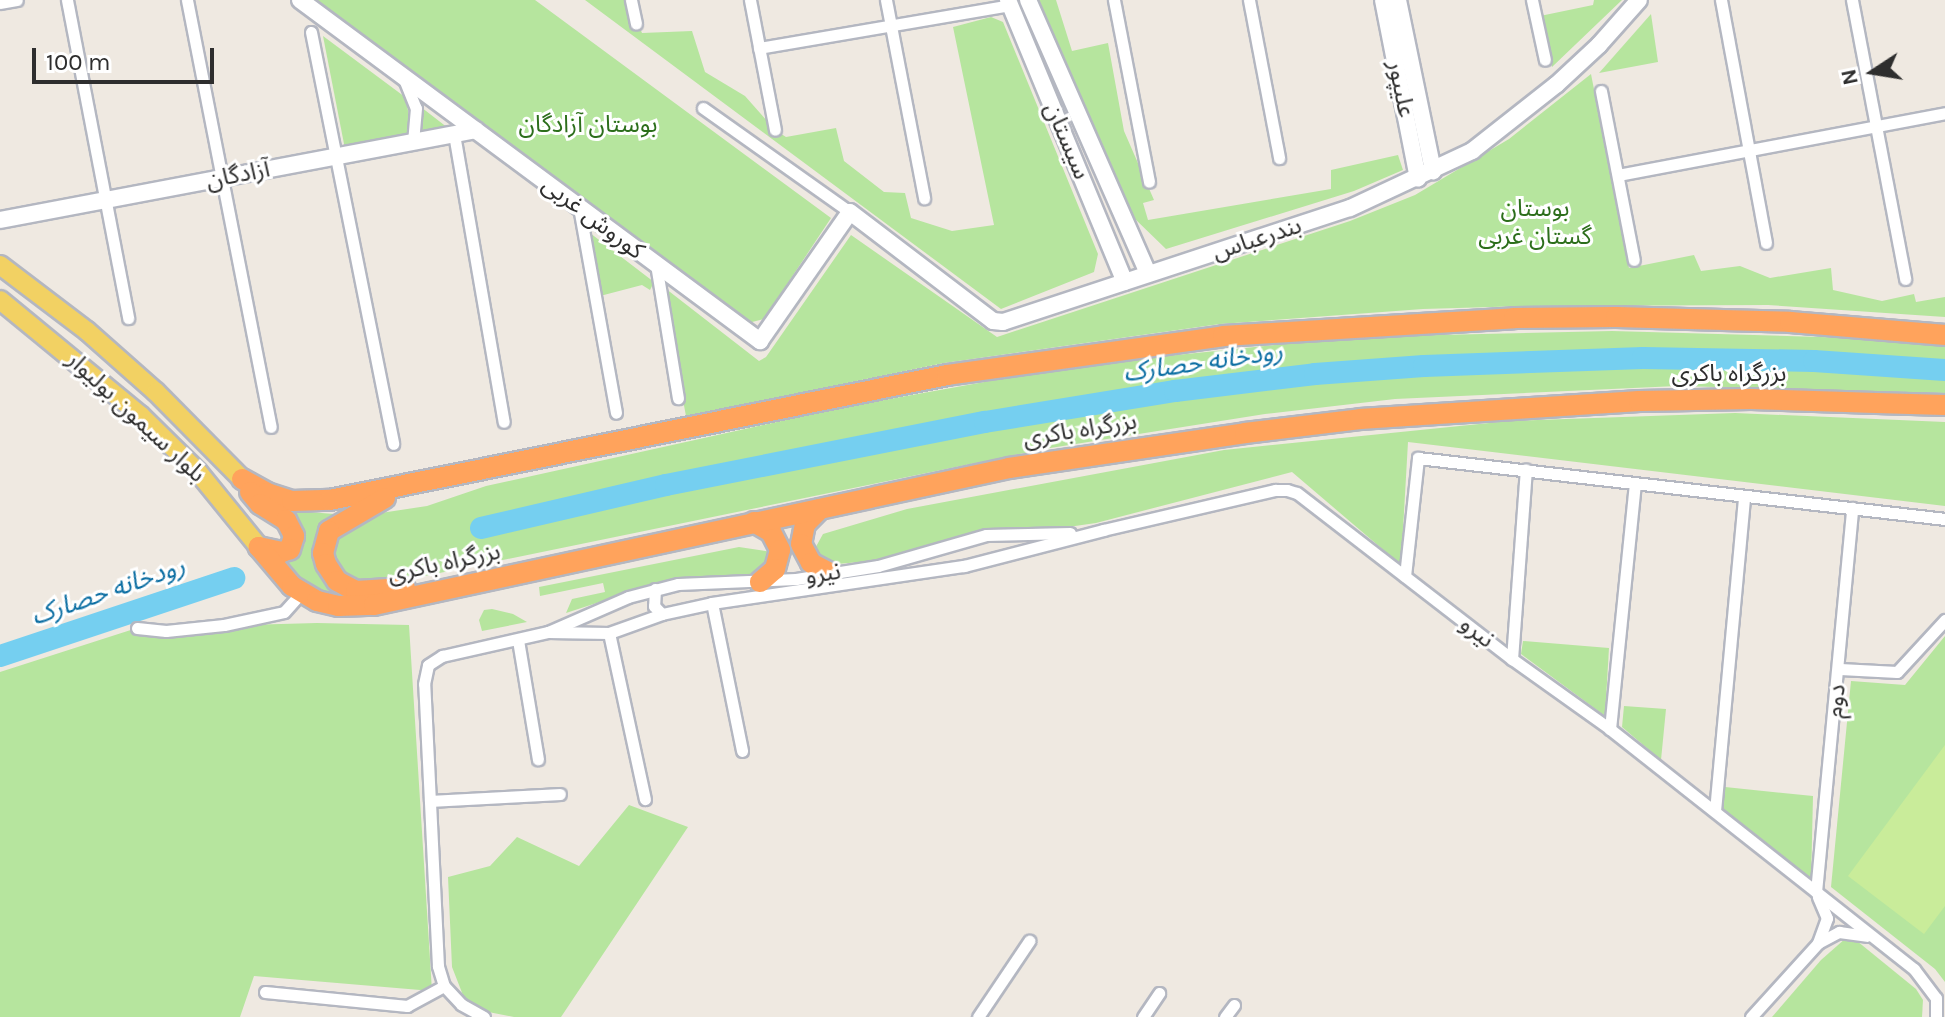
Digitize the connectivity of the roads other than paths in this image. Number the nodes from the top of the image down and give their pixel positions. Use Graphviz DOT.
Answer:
graph roads {
  1 [pos="17,0"];
  2 [pos="67,0"];
  3 [pos="187,0"];
  4 [pos="300,0"];
  5 [pos="631,0"];
  6 [pos="750,0"];
  7 [pos="886,0"];
  8 [pos="1028,0"];
  9 [pos="1114,0"];
  10 [pos="1249,0"];
  11 [pos="1383,0"];
  12 [pos="1398,0"];
  13 [pos="1532,0"];
  14 [pos="1639,0"];
  15 [pos="1721,0"];
  16 [pos="1852,0"];
  17 [pos="1009,2"];
  18 [pos="0,3"];
  19 [pos="636,23"];
  20 [pos="891,25"];
  21 [pos="311,32"];
  22 [pos="759,48"];
  23 [pos="1545,60"];
  24 [pos="402,75"];
  25 [pos="1601,91"];
  26 [pos="703,108"];
  27 [pos="1945,113"];
  28 [pos="1876,126"];
  29 [pos="476,130"];
  30 [pos="775,130"];
  31 [pos="454,134"];
  32 [pos="413,142"];
  33 [pos="1748,150"];
  34 [pos="336,157"];
  35 [pos="1279,158"];
  36 [pos="1426,175"];
  37 [pos="1618,175"];
  38 [pos="222,178"];
  39 [pos="1149,182"];
  40 [pos="924,198"];
  41 [pos="105,200"];
  42 [pos="579,207"];
  43 [pos="850,212"];
  44 [pos="0,220"];
  45 [pos="1766,243"];
  46 [pos="1634,260"];
  47 [pos="656,264"];
  48 [pos="0,265"];
  49 [pos="1148,274"];
  50 [pos="1905,279"];
  51 [pos="1125,282"];
  52 [pos="0,300"];
  53 [pos="128,318"];
  54 [pos="1945,332"];
  55 [pos="678,398"];
  56 [pos="1945,405"];
  57 [pos="616,413"];
  58 [pos="504,422"];
  59 [pos="271,427"];
  60 [pos="393,444"];
  61 [pos="1526,470"];
  62 [pos="242,479"];
  63 [pos="1635,483"];
  64 [pos="407,486"];
  65 [pos="1744,496"];
  66 [pos="1852,508"];
  67 [pos="820,509"];
  68 [pos="1945,519"];
  69 [pos="754,522"];
  70 [pos="1103,530"];
  71 [pos="957,543"];
  72 [pos="259,547"];
  73 [pos="964,566"];
  74 [pos="830,573"];
  75 [pos="1405,576"];
  76 [pos="760,582"];
  77 [pos="477,583"];
  78 [pos="655,589"];
  79 [pos="301,593"];
  80 [pos="712,603"];
  81 [pos="662,614"];
  82 [pos="1945,620"];
  83 [pos="137,628"];
  84 [pos="548,632"];
  85 [pos="609,633"];
  86 [pos="518,640"];
  87 [pos="1512,659"];
  88 [pos="1840,669"];
  89 [pos="1610,729"];
  90 [pos="742,751"];
  91 [pos="538,759"];
  92 [pos="560,794"];
  93 [pos="645,799"];
  94 [pos="430,801"];
  95 [pos="1715,811"];
  96 [pos="1816,892"];
  97 [pos="1871,938"];
  98 [pos="1029,941"];
  99 [pos="1818,943"];
  100 [pos="444,986"];
  101 [pos="1776,990"];
  102 [pos="265,992"];
  103 [pos="1159,993"];
  104 [pos="1234,1005"];
  105 [pos="484,1017"];
  106 [pos="978,1017"];
  107 [pos="1143,1017"];
  108 [pos="1225,1017"];
  109 [pos="1751,1017"];
  110 [pos="1761,1017"];
  111 [pos="1936,1017"];
  1 -- 18 [label="street"];
  2 -- 41 [label="street"];
  3 -- 38 [label="street"];
  4 -- 24 [label="street, کوروش غربی"];
  5 -- 19 [label="street"];
  6 -- 22 [label="street"];
  7 -- 20 [label="street"];
  8 -- 49 [label="street, سیستان"];
  9 -- 39 [label="street"];
  10 -- 35 [label="street"];
  11 -- 36 [label="street, علیپور"];
  12 -- 36 [label="street, علیپور"];
  13 -- 23 [label="street"];
  14 -- 36 [label="street, بندرعباس"];
  15 -- 33 [label="street"];
  16 -- 28 [label="street"];
  17 -- 20 [label="street"];
  17 -- 51 [label="street, سیستان"];
  20 -- 22 [label="street"];
  20 -- 40 [label="street"];
  21 -- 34 [label="street"];
  22 -- 30 [label="street"];
  24 -- 29 [label="street, کوروش غربی"];
  24 -- 32 [label="street"];
  25 -- 37 [label="street"];
  26 -- 43 [label="street"];
  27 -- 28 [label="street"];
  28 -- 33 [label="street"];
  28 -- 50 [label="street"];
  29 -- 31 [label="street, آزادگان"];
  29 -- 42 [label="street, کوروش غربی"];
  31 -- 32 [label="street, آزادگان"];
  31 -- 58 [label="street"];
  32 -- 34 [label="street, آزادگان"];
  33 -- 37 [label="street"];
  33 -- 45 [label="street"];
  34 -- 38 [label="street, آزادگان"];
  34 -- 60 [label="street"];
  36 -- 49 [label="street, بندرعباس"];
  37 -- 46 [label="street"];
  38 -- 41 [label="street, آزادگان"];
  38 -- 59 [label="street"];
  41 -- 44 [label="street, آزادگان"];
  41 -- 53 [label="street"];
  42 -- 47 [label="street, کوروش غربی"];
  42 -- 57 [label="street"];
  43 -- 47 [label="street, کوروش غربی"];
  43 -- 51 [label="street, بندرعباس"];
  47 -- 55 [label="street"];
  48 -- 62 [label="main road, بلوار سیمون بولیوار"];
  49 -- 51 [label="street, بندرعباس"];
  52 -- 72 [label="main road, بلوار سیمون بولیوار"];
  54 -- 64 [label="highway"];
  56 -- 67 [label="highway, بزرگراه باکری"];
  61 -- 63 [label="street"];
  61 -- 75 [label="street"];
  61 -- 87 [label="street"];
  62 -- 64 [label="highway"];
  62 -- 72 [label="highway"];
  63 -- 65 [label="street"];
  63 -- 89 [label="street"];
  64 -- 77 [label="highway"];
  65 -- 66 [label="street"];
  65 -- 95 [label="street"];
  66 -- 68 [label="street"];
  66 -- 88 [label="street, دوم"];
  67 -- 69 [label="highway, بزرگراه باکری"];
  67 -- 74 [label="highway"];
  69 -- 76 [label="highway"];
  69 -- 77 [label="highway, بزرگراه باکری"];
  70 -- 71 [label="street, نیرو"];
  70 -- 73 [label="street, نیرو"];
  70 -- 75 [label="street, نیرو"];
  71 -- 73 [label="street"];
  71 -- 74 [label="street, نیرو"];
  72 -- 79 [label="highway, بزرگراه باکری"];
  73 -- 80 [label="street, نیرو"];
  74 -- 76 [label="street, نیرو"];
  75 -- 87 [label="street, نیرو"];
  76 -- 78 [label="street, نیرو"];
  77 -- 79 [label="highway, بزرگراه باکری"];
  78 -- 81 [label="street"];
  78 -- 84 [label="street, نیرو"];
  79 -- 83 [label="street"];
  80 -- 81 [label="street, نیرو"];
  80 -- 90 [label="street"];
  81 -- 85 [label="street, نیرو"];
  82 -- 88 [label="street"];
  84 -- 85 [label="street, نیرو"];
  84 -- 86 [label="street, نیرو"];
  85 -- 93 [label="street"];
  86 -- 91 [label="street"];
  86 -- 94 [label="street, نیرو"];
  87 -- 89 [label="street, نیرو"];
  88 -- 96 [label="street, دوم"];
  89 -- 95 [label="street, نیرو"];
  92 -- 94 [label="street"];
  94 -- 100 [label="street"];
  95 -- 96 [label="street, نیرو"];
  96 -- 97 [label="street, نیرو"];
  96 -- 99 [label="street"];
  97 -- 99 [label="street"];
  97 -- 111 [label="street, نیرو"];
  98 -- 106 [label="street"];
  99 -- 101 [label="street"];
  100 -- 102 [label="street"];
  100 -- 105 [label="street"];
  101 -- 109 [label="street"];
  101 -- 110 [label="street"];
  103 -- 107 [label="street"];
  104 -- 108 [label="street"];
}
